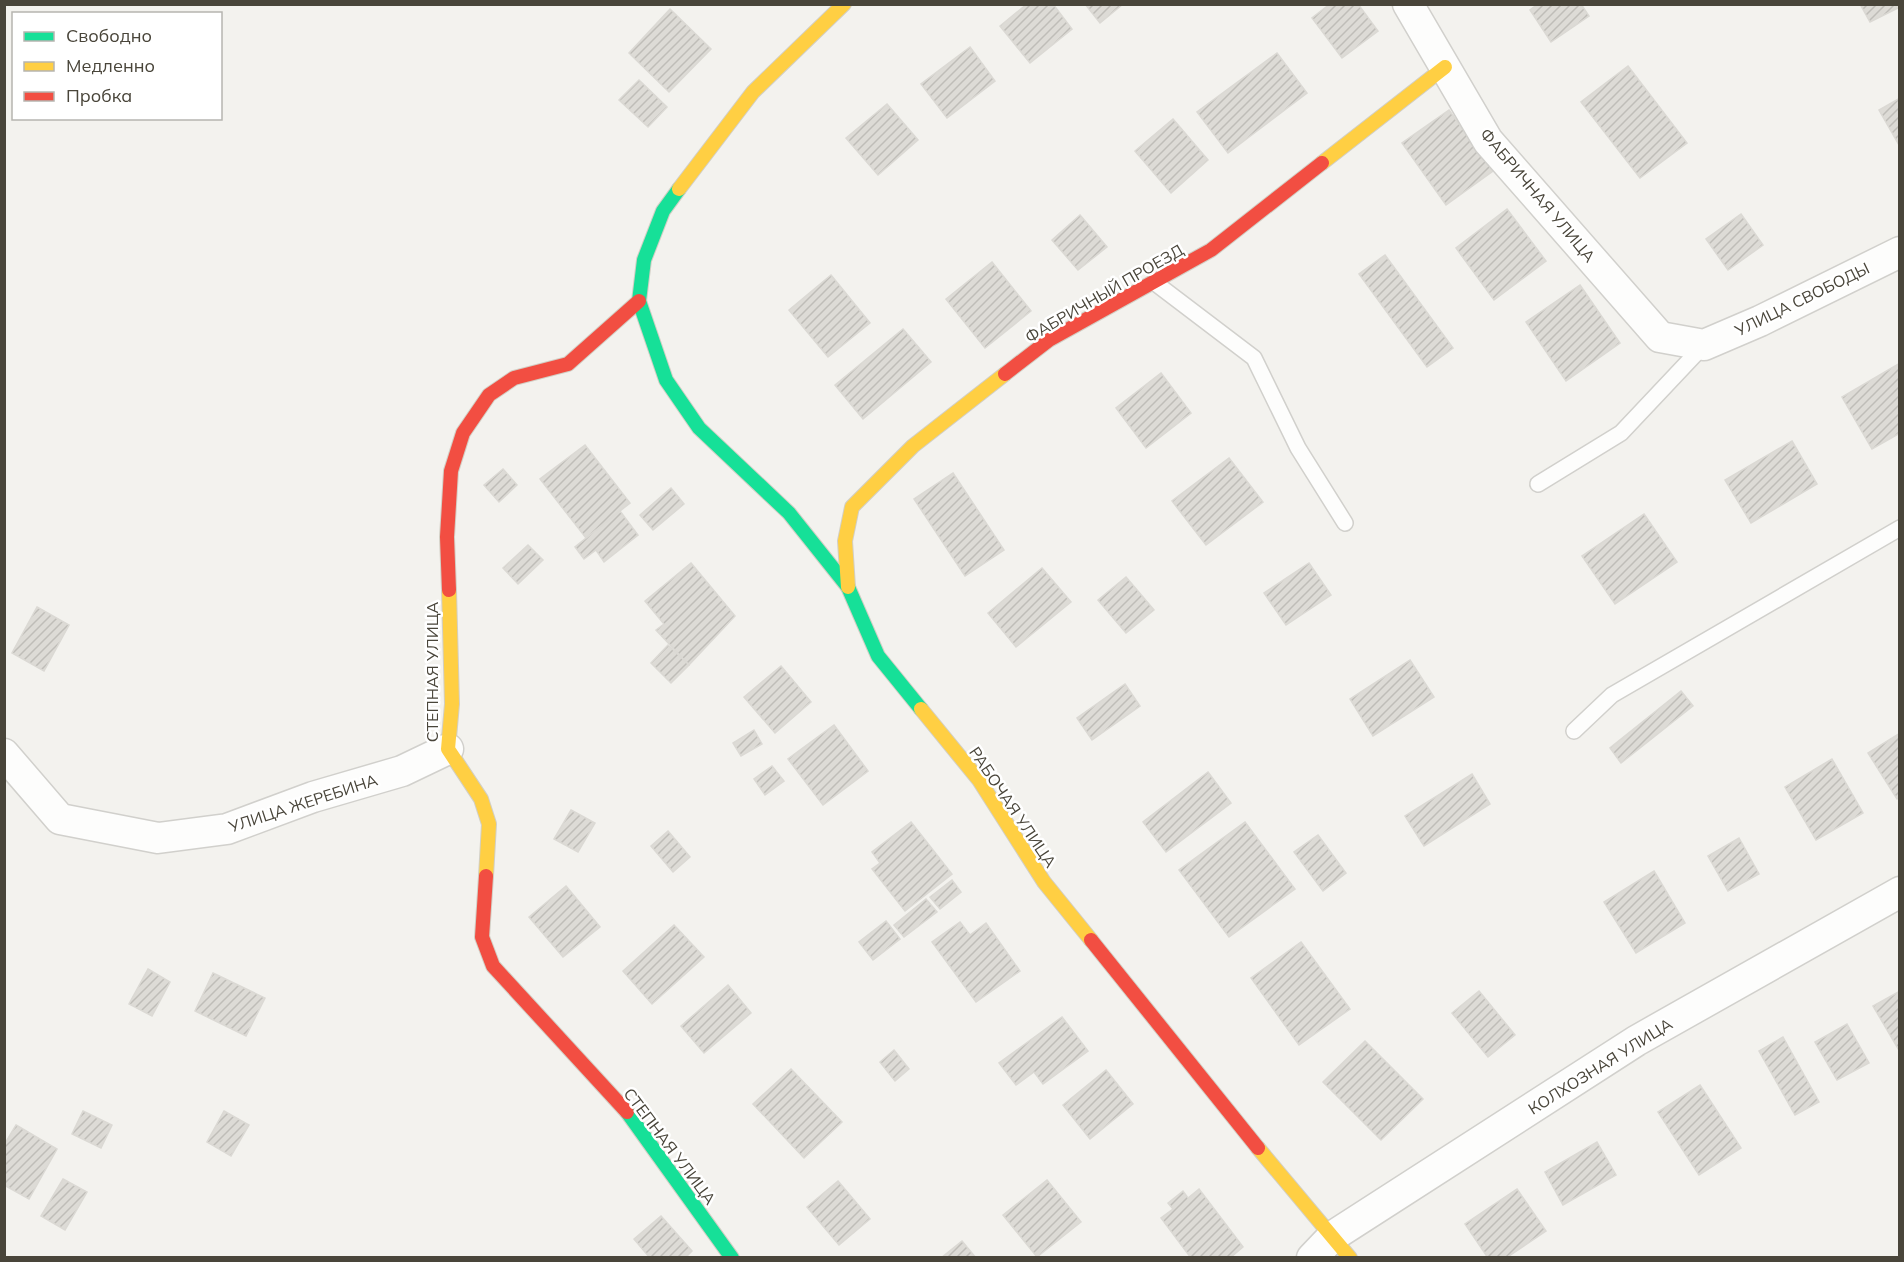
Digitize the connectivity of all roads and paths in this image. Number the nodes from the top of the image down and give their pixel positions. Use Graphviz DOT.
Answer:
graph roads {
  1 [pos="844,4"];
  2 [pos="1408,4"];
  3 [pos="1444,67"];
  4 [pos="1899,252"];
  5 [pos="1154,282"];
  6 [pos="639,301"];
  7 [pos="1704,345"];
  8 [pos="1538,484"];
  9 [pos="1345,523"];
  10 [pos="1899,528"];
  11 [pos="848,587"];
  12 [pos="1574,730"];
  13 [pos="448,749"];
  14 [pos="4,754"];
  15 [pos="1899,892"];
  16 [pos="1342,1247"];
  17 [pos="732,1257"];
  18 [pos="1312,1257"];
  1 -- 6 [label="street"];
  2 -- 3 [label="street, ФАБРИЧНАЯ УЛИЦА"];
  3 -- 5 [label="street, ФАБРИЧНЫЙ ПРОЕЗД"];
  3 -- 7 [label="street, ФАБРИЧНАЯ УЛИЦА"];
  4 -- 7 [label="street, УЛИЦА СВОБОДЫ"];
  5 -- 9 [label="lane"];
  5 -- 11 [label="street, ФАБРИЧНЫЙ ПРОЕЗД"];
  6 -- 11 [label="street, РАБОЧАЯ УЛИЦА"];
  6 -- 13 [label="street, СТЕПНАЯ УЛИЦА"];
  7 -- 8 [label="lane"];
  10 -- 12 [label="lane"];
  11 -- 16 [label="street, РАБОЧАЯ УЛИЦА"];
  13 -- 14 [label="street, УЛИЦА ЖЕРЕБИНА"];
  13 -- 17 [label="street, СТЕПНАЯ УЛИЦА"];
  15 -- 16 [label="street, КОЛХОЗНАЯ УЛИЦА"];
  16 -- 18 [label="street, КОЛХОЗНАЯ УЛИЦА"];
}
